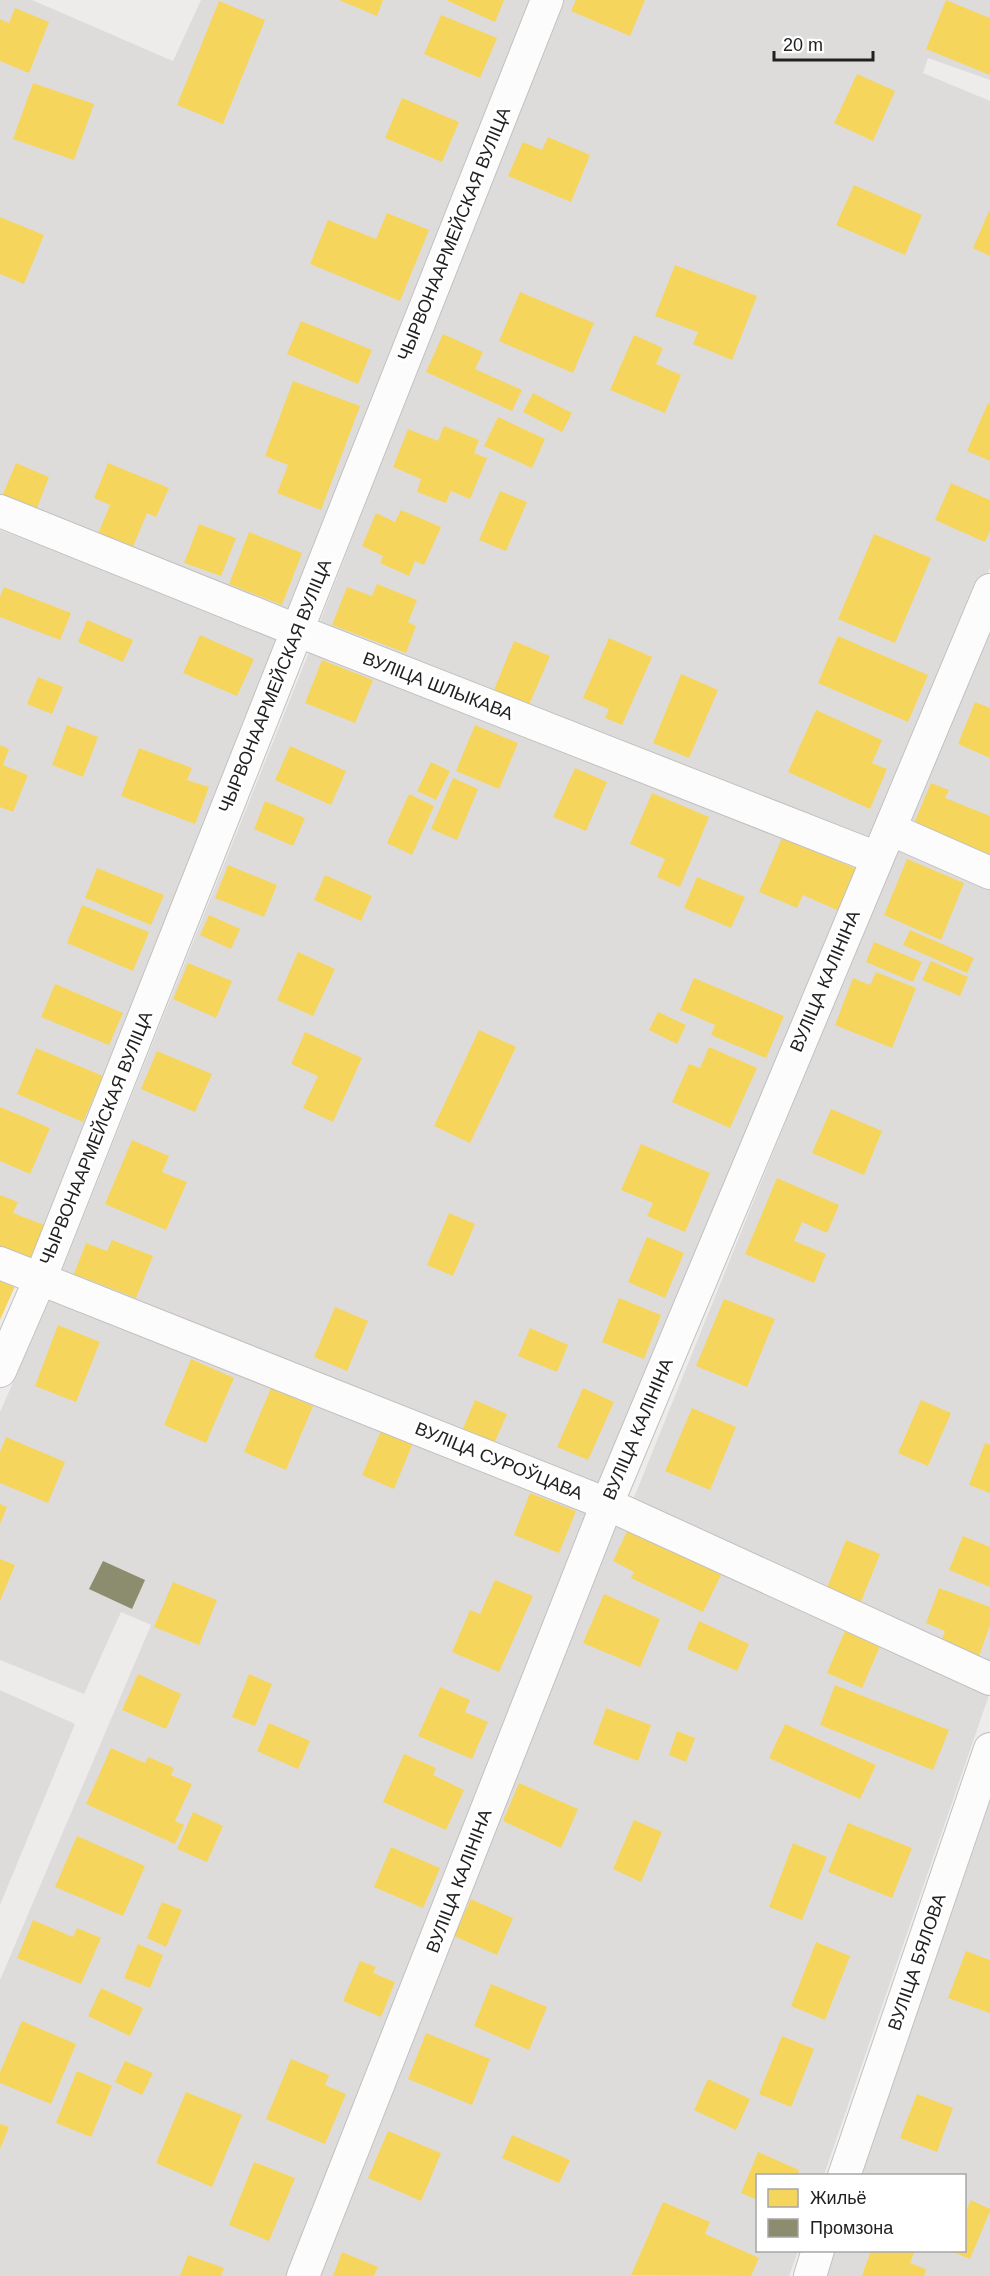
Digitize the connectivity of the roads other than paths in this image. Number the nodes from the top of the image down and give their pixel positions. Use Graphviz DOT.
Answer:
graph roads {
  1 [pos="547,0"];
  2 [pos="0,511"];
  3 [pos="990,590"];
  4 [pos="296,630"];
  5 [pos="890,829"];
  6 [pos="877,858"];
  7 [pos="990,873"];
  8 [pos="0,1263"];
  9 [pos="41,1277"];
  10 [pos="0,1371"];
  11 [pos="607,1504"];
  12 [pos="990,1679"];
  13 [pos="990,1749"];
  14 [pos="844,2174"];
  15 [pos="817,2252"];
  16 [pos="303,2276"];
  17 [pos="810,2276"];
  1 -- 4 [label="street, ЧЫРВОНААРМЕЙСКАЯ ВУЛІЦА"];
  2 -- 4 [label="street, ВУЛІЦА ШЛЫКАВА"];
  3 -- 5 [label="street, ВУЛІЦА КАЛІНІНА"];
  4 -- 6 [label="street, ВУЛІЦА ШЛЫКАВА"];
  4 -- 9 [label="street, ЧЫРВОНААРМЕЙСКАЯ ВУЛІЦА"];
  5 -- 6 [label="street, ВУЛІЦА КАЛІНІНА"];
  5 -- 7 [label="street"];
  6 -- 11 [label="street, ВУЛІЦА КАЛІНІНА"];
  8 -- 9 [label="street, ВУЛІЦА СУРОЎЦАВА"];
  9 -- 10 [label="street, ЧЫРВОНААРМЕЙСКАЯ ВУЛІЦА"];
  9 -- 11 [label="street, ВУЛІЦА СУРОЎЦАВА"];
  11 -- 12 [label="street, ВУЛІЦА СУРОЎЦАВА"];
  11 -- 16 [label="street, ВУЛІЦА КАЛІНІНА"];
  13 -- 14 [label="street, ВУЛІЦА БЯЛОВА"];
  15 -- 17 [label="street"];
}
